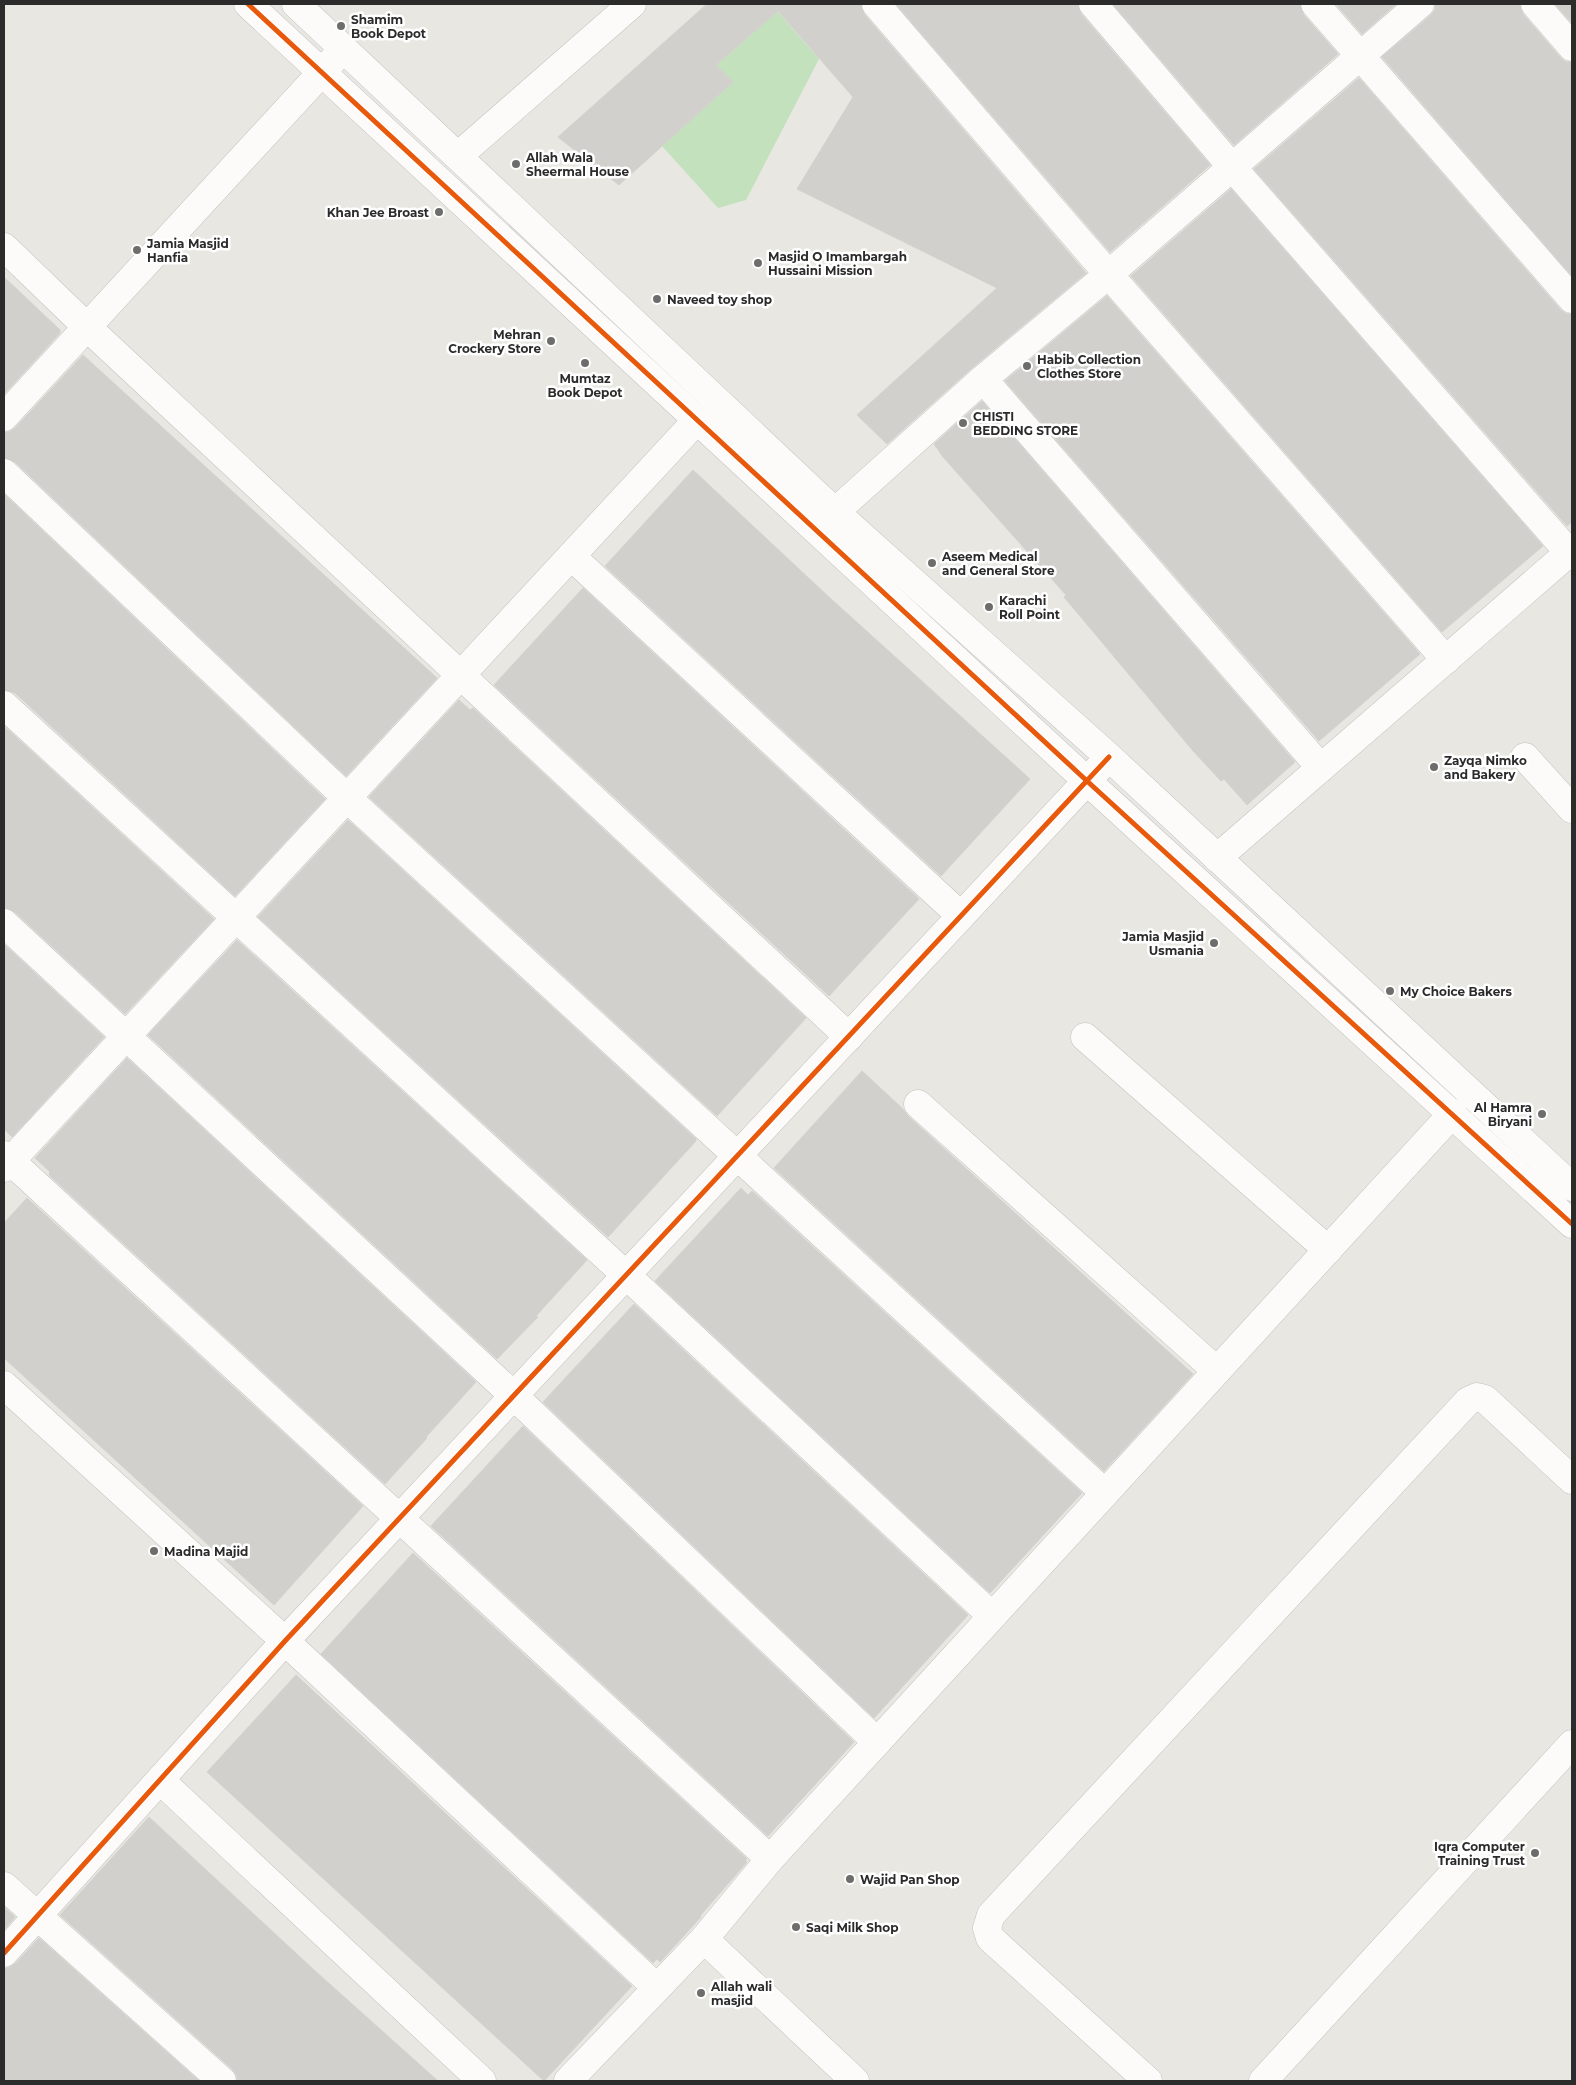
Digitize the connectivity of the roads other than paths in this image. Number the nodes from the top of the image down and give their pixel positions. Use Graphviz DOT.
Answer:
graph roads {
  1 [pos="248,4"];
  2 [pos="296,4"];
  3 [pos="632,4"];
  4 [pos="876,4"];
  5 [pos="1093,4"];
  6 [pos="1315,4"];
  7 [pos="1420,4"];
  8 [pos="1535,4"];
  9 [pos="1572,47"];
  10 [pos="344,49"];
  11 [pos="1360,56"];
  12 [pos="321,72"];
  13 [pos="458,156"];
  14 [pos="1232,167"];
  15 [pos="4,247"];
  16 [pos="1109,274"];
  17 [pos="1572,300"];
  18 [pos="87,327"];
  19 [pos="983,379"];
  20 [pos="4,417"];
  21 [pos="698,419"];
  22 [pos="4,473"];
  23 [pos="836,512"];
  24 [pos="1571,553"];
  25 [pos="571,556"];
  26 [pos="1446,660"];
  27 [pos="461,675"];
  28 [pos="4,705"];
  29 [pos="1109,757"];
  30 [pos="1525,757"];
  31 [pos="1321,768"];
  32 [pos="1087,781"];
  33 [pos="347,798"];
  34 [pos="1572,809"];
  35 [pos="1217,858"];
  36 [pos="961,916"];
  37 [pos="235,918"];
  38 [pos="4,923"];
  39 [pos="1085,1036"];
  40 [pos="126,1037"];
  41 [pos="848,1037"];
  42 [pos="918,1104"];
  43 [pos="1453,1113"];
  44 [pos="737,1156"];
  45 [pos="6,1161"];
  46 [pos="1572,1187"];
  47 [pos="1572,1224"];
  48 [pos="1328,1250"];
  49 [pos="626,1276"];
  50 [pos="1217,1371"];
  51 [pos="4,1385"];
  52 [pos="514,1396"];
  53 [pos="1572,1480"];
  54 [pos="1105,1493"];
  55 [pos="399,1519"];
  56 [pos="991,1615"];
  57 [pos="285,1641"];
  58 [pos="877,1742"];
  59 [pos="1572,1744"];
  60 [pos="160,1780"];
  61 [pos="770,1859"];
  62 [pos="4,1886"];
  63 [pos="38,1917"];
  64 [pos="704,1939"];
  65 [pos="4,1953"];
  66 [pos="657,1988"];
  67 [pos="222,2081"];
  68 [pos="482,2081"];
  69 [pos="568,2081"];
  70 [pos="855,2081"];
  71 [pos="1148,2081"];
  72 [pos="1262,2081"];
  1 -- 12 [label="street"];
  2 -- 10 [label="street"];
  3 -- 13 [label="street"];
  4 -- 16 [label="street"];
  5 -- 14 [label="street"];
  6 -- 11 [label="street"];
  7 -- 11 [label="street"];
  8 -- 9 [label="street"];
  10 -- 12 [label="street"];
  10 -- 13 [label="street"];
  11 -- 14 [label="street"];
  11 -- 17 [label="street"];
  12 -- 18 [label="street"];
  12 -- 21 [label="street"];
  13 -- 23 [label="street"];
  14 -- 16 [label="street"];
  14 -- 24 [label="street"];
  15 -- 18 [label="street"];
  16 -- 19 [label="street"];
  16 -- 26 [label="street"];
  18 -- 20 [label="street"];
  18 -- 27 [label="street"];
  19 -- 23 [label="street"];
  19 -- 31 [label="street"];
  21 -- 25 [label="street"];
  21 -- 32 [label="street"];
  22 -- 33 [label="street"];
  23 -- 29 [label="street"];
  24 -- 26 [label="street"];
  25 -- 27 [label="street"];
  25 -- 36 [label="street"];
  26 -- 31 [label="street"];
  27 -- 33 [label="street"];
  27 -- 41 [label="street"];
  28 -- 37 [label="street"];
  29 -- 32 [label="street"];
  29 -- 35 [label="street"];
  30 -- 34 [label="street"];
  31 -- 35 [label="street"];
  32 -- 36 [label="street"];
  32 -- 43 [label="street"];
  33 -- 37 [label="street"];
  33 -- 44 [label="street"];
  35 -- 46 [label="street"];
  36 -- 41 [label="street"];
  37 -- 40 [label="street"];
  37 -- 49 [label="street"];
  38 -- 40 [label="street"];
  39 -- 48 [label="street"];
  40 -- 45 [label="street"];
  40 -- 52 [label="street"];
  41 -- 44 [label="street"];
  42 -- 50 [label="street"];
  43 -- 47 [label="street"];
  43 -- 48 [label="street"];
  44 -- 49 [label="street"];
  44 -- 54 [label="street"];
  45 -- 55 [label="street"];
  48 -- 50 [label="street"];
  49 -- 52 [label="street"];
  49 -- 56 [label="street"];
  50 -- 54 [label="street"];
  51 -- 57 [label="street"];
  52 -- 55 [label="street"];
  52 -- 58 [label="street"];
  53 -- 71 [label="street"];
  54 -- 56 [label="street"];
  55 -- 57 [label="street"];
  55 -- 61 [label="street"];
  56 -- 58 [label="street"];
  57 -- 60 [label="street"];
  57 -- 66 [label="street"];
  58 -- 61 [label="street"];
  59 -- 72 [label="street"];
  60 -- 63 [label="street"];
  60 -- 68 [label="street"];
  61 -- 64 [label="street"];
  62 -- 63 [label="street"];
  63 -- 65 [label="street"];
  63 -- 67 [label="street"];
  64 -- 66 [label="street"];
  64 -- 70 [label="street"];
  66 -- 69 [label="street"];
}
